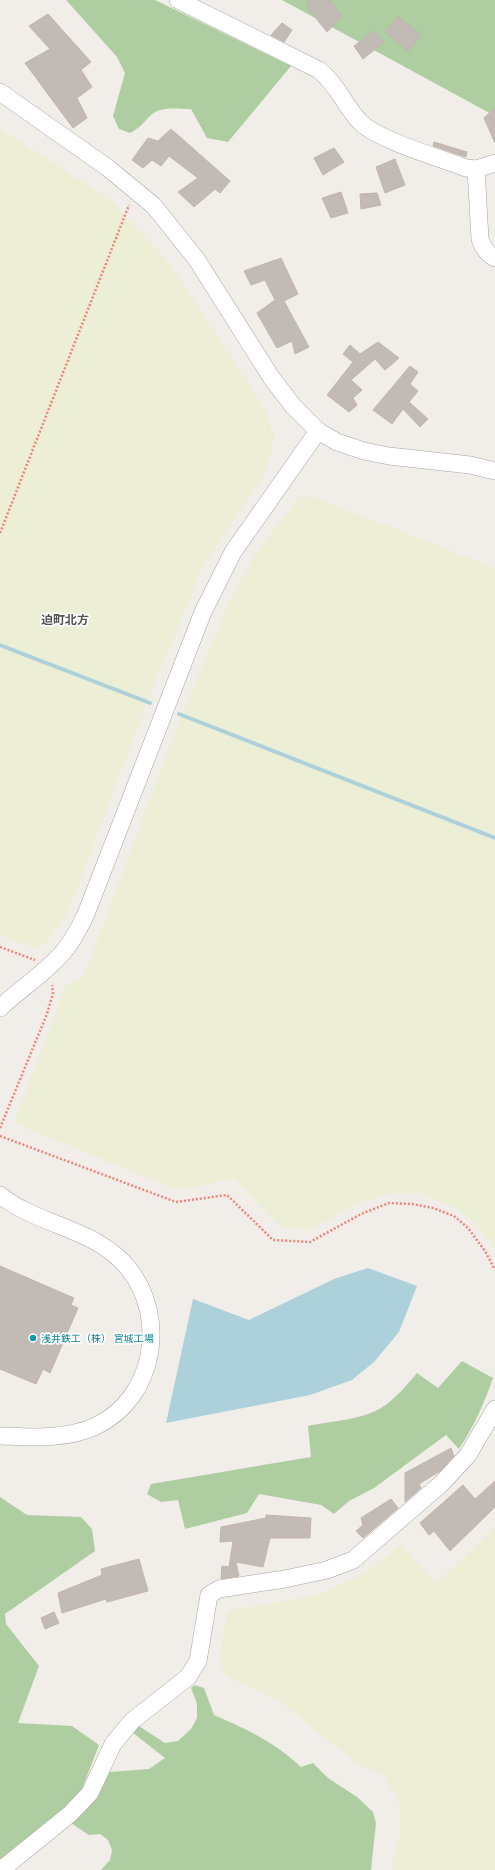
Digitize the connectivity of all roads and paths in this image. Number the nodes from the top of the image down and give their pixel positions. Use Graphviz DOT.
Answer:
graph roads {
  1 [pos="178,0"];
  2 [pos="0,92"];
  3 [pos="495,163"];
  4 [pos="476,169"];
  5 [pos="135,190"];
  6 [pos="495,258"];
  7 [pos="318,431"];
  8 [pos="495,471"];
  9 [pos="0,533"];
  10 [pos="0,947"];
  11 [pos="48,968"];
  12 [pos="0,1008"];
  13 [pos="0,1128"];
  14 [pos="0,1136"];
  15 [pos="0,1194"];
  16 [pos="495,1270"];
  17 [pos="495,1409"];
  18 [pos="0,1436"];
  19 [pos="1,1870"];
  1 -- 4 [label="street"];
  2 -- 5 [label="street"];
  3 -- 4 [label="street"];
  4 -- 6 [label="street"];
  5 -- 7 [label="street"];
  5 -- 9 [label="path"];
  7 -- 8 [label="street"];
  7 -- 11 [label="street"];
  10 -- 11 [label="path"];
  11 -- 12 [label="street"];
  11 -- 13 [label="path"];
  14 -- 16 [label="path"];
  15 -- 18 [label="street"];
  17 -- 19 [label="street"];
}
